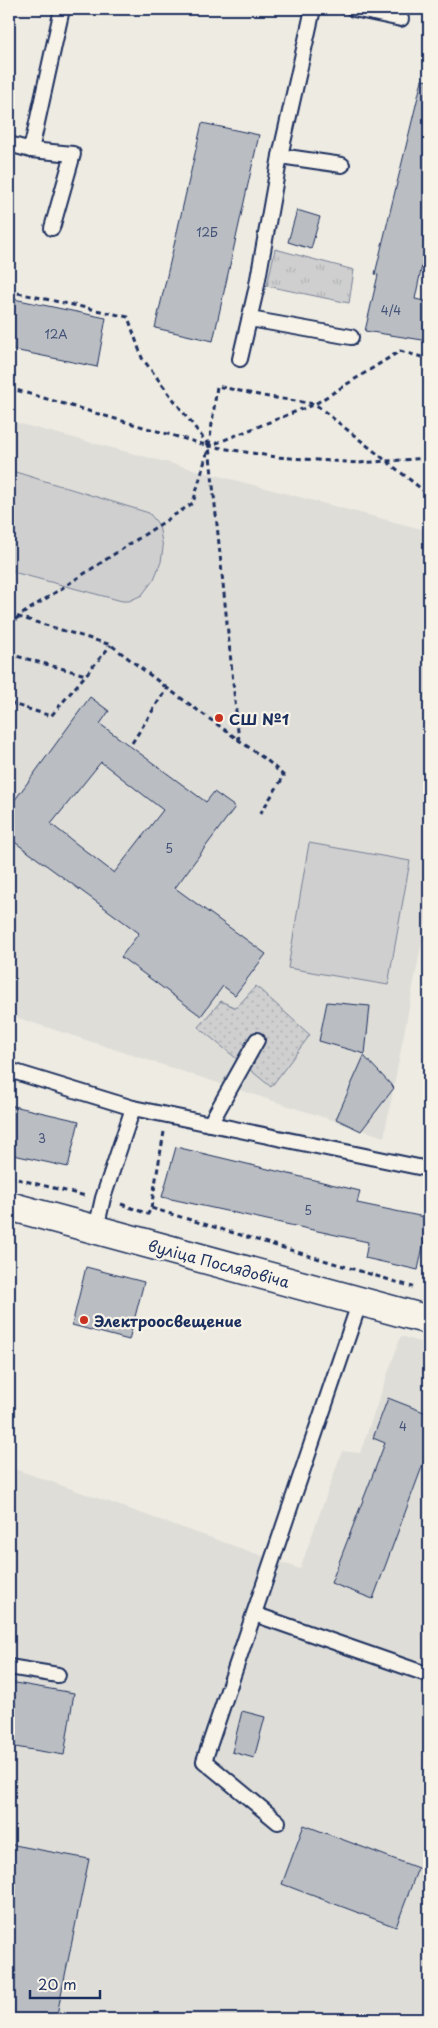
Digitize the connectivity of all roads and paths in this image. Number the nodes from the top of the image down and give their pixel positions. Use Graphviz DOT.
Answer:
graph roads {
  1 [pos="62,9"];
  2 [pos="313,9"];
  3 [pos="354,9"];
  4 [pos="402,19"];
  5 [pos="9,144"];
  6 [pos="31,150"];
  7 [pos="280,156"];
  8 [pos="342,165"];
  9 [pos="52,228"];
  10 [pos="9,291"];
  11 [pos="250,319"];
  12 [pos="351,337"];
  13 [pos="240,359"];
  14 [pos="429,359"];
  15 [pos="9,388"];
  16 [pos="315,404"];
  17 [pos="209,446"];
  18 [pos="429,458"];
  19 [pos="387,461"];
  20 [pos="429,495"];
  21 [pos="9,614"];
  22 [pos="19,616"];
  23 [pos="9,626"];
  24 [pos="111,645"];
  25 [pos="9,654"];
  26 [pos="86,675"];
  27 [pos="167,688"];
  28 [pos="9,703"];
  29 [pos="239,741"];
  30 [pos="132,743"];
  31 [pos="260,814"];
  32 [pos="257,1040"];
  33 [pos="9,1070"];
  34 [pos="132,1108"];
  35 [pos="210,1124"];
  36 [pos="165,1127"];
  37 [pos="428,1169"];
  38 [pos="9,1177"];
  39 [pos="103,1198"];
  40 [pos="9,1206"];
  41 [pos="151,1208"];
  42 [pos="96,1229"];
  43 [pos="420,1289"];
  44 [pos="360,1301"];
  45 [pos="429,1320"];
  46 [pos="254,1614"];
  47 [pos="9,1667"];
  48 [pos="58,1675"];
  49 [pos="429,1675"];
  50 [pos="278,1822"];
  1 -- 6 [label="lane"];
  2 -- 7 [label="lane"];
  3 -- 4 [label="lane"];
  5 -- 6 [label="lane"];
  6 -- 9 [label="lane"];
  7 -- 8 [label="lane"];
  7 -- 11 [label="lane"];
  10 -- 17 [label="path"];
  11 -- 12 [label="lane"];
  11 -- 13 [label="lane"];
  14 -- 16 [label="path"];
  15 -- 17 [label="path"];
  16 -- 17 [label="path"];
  16 -- 17 [label="path"];
  16 -- 19 [label="path"];
  17 -- 19 [label="path"];
  17 -- 22 [label="path"];
  17 -- 29 [label="path"];
  18 -- 19 [label="path"];
  19 -- 20 [label="path"];
  21 -- 22 [label="path"];
  22 -- 23 [label="path"];
  22 -- 24 [label="path"];
  24 -- 26 [label="path"];
  24 -- 27 [label="path"];
  25 -- 26 [label="path"];
  26 -- 28 [label="path"];
  27 -- 29 [label="path"];
  27 -- 30 [label="path"];
  29 -- 31 [label="path"];
  32 -- 35 [label="lane"];
  33 -- 34 [label="lane"];
  34 -- 35 [label="lane"];
  34 -- 39 [label="lane"];
  35 -- 37 [label="lane"];
  36 -- 41 [label="path"];
  38 -- 39 [label="path"];
  39 -- 41 [label="path"];
  39 -- 42 [label="lane"];
  40 -- 42 [label="street, вуліца Послядовіча"];
  41 -- 43 [label="path"];
  42 -- 44 [label="street, вуліца Послядовіча"];
  44 -- 45 [label="street, вуліца Послядовіча"];
  44 -- 46 [label="lane"];
  46 -- 49 [label="lane"];
  46 -- 50 [label="lane"];
  47 -- 48 [label="lane"];
}
